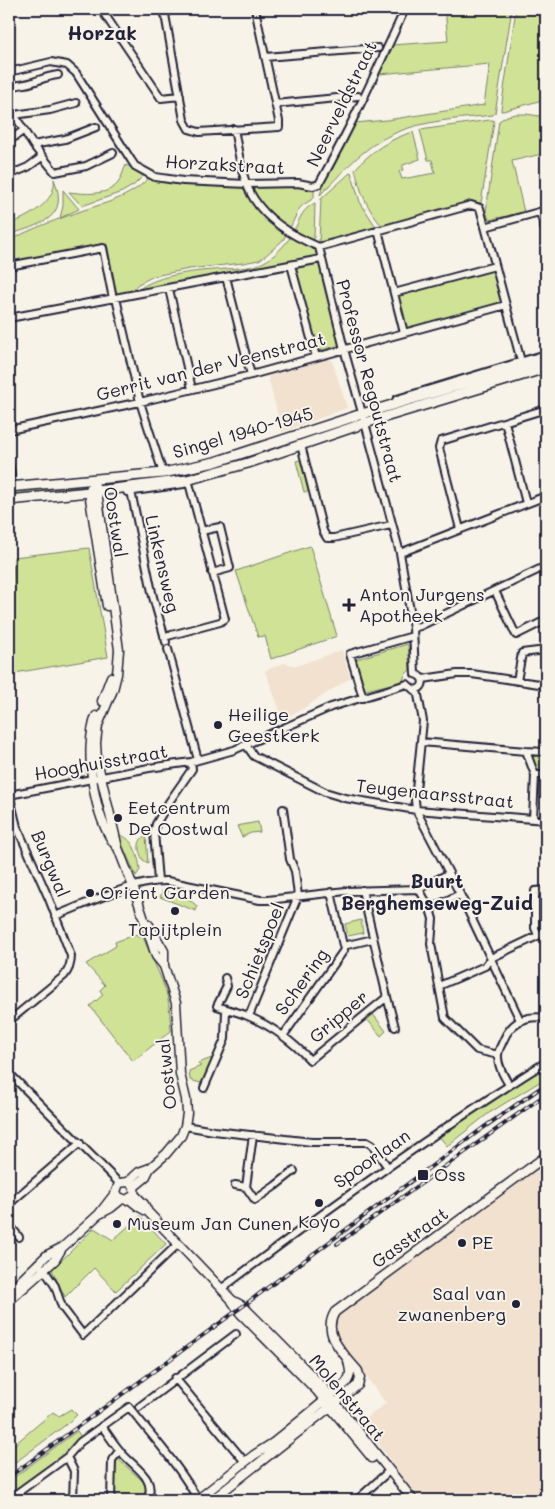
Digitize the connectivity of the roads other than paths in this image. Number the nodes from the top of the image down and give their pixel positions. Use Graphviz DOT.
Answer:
graph roads {
  1 [pos="101,9"];
  2 [pos="173,9"];
  3 [pos="255,9"];
  4 [pos="405,9"];
  5 [pos="164,11"];
  6 [pos="378,48"];
  7 [pos="265,57"];
  8 [pos="9,72"];
  9 [pos="58,75"];
  10 [pos="9,88"];
  11 [pos="180,96"];
  12 [pos="358,96"];
  13 [pos="76,103"];
  14 [pos="275,104"];
  15 [pos="9,106"];
  16 [pos="14,115"];
  17 [pos="96,128"];
  18 [pos="234,129"];
  19 [pos="24,130"];
  20 [pos="9,141"];
  21 [pos="33,145"];
  22 [pos="113,153"];
  23 [pos="42,157"];
  24 [pos="9,175"];
  25 [pos="247,184"];
  26 [pos="319,184"];
  27 [pos="543,211"];
  28 [pos="485,227"];
  29 [pos="378,230"];
  30 [pos="546,234"];
  31 [pos="319,247"];
  32 [pos="321,259"];
  33 [pos="291,265"];
  34 [pos="9,266"];
  35 [pos="495,266"];
  36 [pos="226,277"];
  37 [pos="169,288"];
  38 [pos="394,292"];
  39 [pos="115,299"];
  40 [pos="506,305"];
  41 [pos="9,318"];
  42 [pos="404,333"];
  43 [pos="344,349"];
  44 [pos="546,354"];
  45 [pos="316,357"];
  46 [pos="546,359"];
  47 [pos="521,363"];
  48 [pos="546,368"];
  49 [pos="251,375"];
  50 [pos="192,390"];
  51 [pos="140,402"];
  52 [pos="546,410"];
  53 [pos="363,416"];
  54 [pos="505,422"];
  55 [pos="9,430"];
  56 [pos="334,434"];
  57 [pos="302,449"];
  58 [pos="9,463"];
  59 [pos="162,471"];
  60 [pos="11,475"];
  61 [pos="93,480"];
  62 [pos="189,483"];
  63 [pos="9,488"];
  64 [pos="97,491"];
  65 [pos="131,491"];
  66 [pos="546,496"];
  67 [pos="9,500"];
  68 [pos="526,503"];
  69 [pos="391,526"];
  70 [pos="460,529"];
  71 [pos="201,531"];
  72 [pos="400,553"];
  73 [pos="546,566"];
  74 [pos="212,573"];
  75 [pos="494,592"];
  76 [pos="546,620"];
  77 [pos="413,628"];
  78 [pos="413,636"];
  79 [pos="166,643"];
  80 [pos="546,650"];
  81 [pos="415,674"];
  82 [pos="423,679"];
  83 [pos="517,681"];
  84 [pos="407,684"];
  85 [pos="546,685"];
  86 [pos="417,690"];
  87 [pos="363,698"];
  88 [pos="421,742"];
  89 [pos="246,745"];
  90 [pos="526,751"];
  91 [pos="546,752"];
  92 [pos="194,761"];
  93 [pos="535,775"];
  94 [pos="546,775"];
  95 [pos="97,778"];
  96 [pos="9,795"];
  97 [pos="282,809"];
  98 [pos="416,810"];
  99 [pos="533,820"];
  100 [pos="546,820"];
  101 [pos="448,874"];
  102 [pos="158,880"];
  103 [pos="134,886"];
  104 [pos="362,890"];
  105 [pos="419,890"];
  106 [pos="546,890"];
  107 [pos="331,892"];
  108 [pos="460,894"];
  109 [pos="298,896"];
  110 [pos="430,909"];
  111 [pos="55,916"];
  112 [pos="546,932"];
  113 [pos="538,935"];
  114 [pos="374,939"];
  115 [pos="343,946"];
  116 [pos="491,958"];
  117 [pos="226,978"];
  118 [pos="439,986"];
  119 [pos="387,997"];
  120 [pos="226,1010"];
  121 [pos="249,1016"];
  122 [pos="546,1018"];
  123 [pos="520,1020"];
  124 [pos="9,1021"];
  125 [pos="395,1027"];
  126 [pos="283,1036"];
  127 [pos="498,1055"];
  128 [pos="546,1062"];
  129 [pos="9,1072"];
  130 [pos="509,1085"];
  131 [pos="204,1088"];
  132 [pos="185,1126"];
  133 [pos="253,1135"];
  134 [pos="80,1143"];
  135 [pos="546,1156"];
  136 [pos="387,1166"];
  137 [pos="294,1171"];
  138 [pos="119,1183"];
  139 [pos="235,1185"];
  140 [pos="246,1187"];
  141 [pos="116,1192"];
  142 [pos="129,1192"];
  143 [pos="9,1204"];
  144 [pos="98,1215"];
  145 [pos="9,1224"];
  146 [pos="18,1238"];
  147 [pos="178,1244"];
  148 [pos="63,1247"];
  149 [pos="38,1263"];
  150 [pos="44,1270"];
  151 [pos="221,1289"];
  152 [pos="9,1292"];
  153 [pos="9,1301"];
  154 [pos="236,1334"];
  155 [pos="348,1358"];
  156 [pos="176,1378"];
  157 [pos="328,1398"];
  158 [pos="333,1405"];
  159 [pos="139,1407"];
  160 [pos="102,1426"];
  161 [pos="120,1451"];
  162 [pos="67,1457"];
  163 [pos="244,1462"];
  164 [pos="251,1469"];
  165 [pos="387,1473"];
  166 [pos="9,1499"];
  167 [pos="73,1500"];
  168 [pos="111,1500"];
  169 [pos="147,1500"];
  170 [pos="197,1500"];
  171 [pos="212,1500"];
  172 [pos="357,1500"];
  173 [pos="407,1500"];
  174 [pos="412,1500"];
  1 -- 11 [label="street"];
  2 -- 5 [label="street"];
  3 -- 7 [label="street"];
  4 -- 26 [label="street, Neerveldstraat"];
  5 -- 11 [label="street"];
  6 -- 7 [label="street"];
  7 -- 14 [label="street"];
  8 -- 25 [label="street, Horzakstraat"];
  9 -- 10 [label="street"];
  11 -- 18 [label="street"];
  12 -- 14 [label="street"];
  13 -- 16 [label="street"];
  14 -- 18 [label="street"];
  15 -- 16 [label="street"];
  16 -- 19 [label="street"];
  17 -- 21 [label="street"];
  18 -- 25 [label="street"];
  19 -- 20 [label="street"];
  19 -- 21 [label="street"];
  21 -- 23 [label="street"];
  22 -- 23 [label="street"];
  23 -- 24 [label="street"];
  25 -- 26 [label="street, Horzakstraat"];
  25 -- 31 [label="street"];
  27 -- 28 [label="street"];
  27 -- 30 [label="street"];
  28 -- 29 [label="street"];
  28 -- 35 [label="street"];
  29 -- 31 [label="street"];
  29 -- 38 [label="street"];
  31 -- 32 [label="street, Professor Regoutstraat"];
  32 -- 33 [label="street"];
  32 -- 43 [label="street, Professor Regoutstraat"];
  33 -- 36 [label="street"];
  33 -- 45 [label="street"];
  34 -- 39 [label="street"];
  35 -- 38 [label="street"];
  35 -- 40 [label="street"];
  36 -- 37 [label="street"];
  36 -- 49 [label="street"];
  37 -- 39 [label="street"];
  37 -- 50 [label="street"];
  38 -- 42 [label="street"];
  39 -- 41 [label="street"];
  39 -- 51 [label="street"];
  40 -- 42 [label="street, Gerrit van der Veenstraat"];
  40 -- 47 [label="street"];
  42 -- 43 [label="street, Gerrit van der Veenstraat"];
  43 -- 45 [label="street, Gerrit van der Veenstraat"];
  43 -- 53 [label="street, Professor Regoutstraat"];
  44 -- 47 [label="street, Singel 1940-1945"];
  45 -- 49 [label="street, Gerrit van der Veenstraat"];
  46 -- 47 [label="main road, Singel 1940-1945"];
  47 -- 53 [label="main road, Singel 1940-1945"];
  48 -- 53 [label="main road, Singel 1940-1945"];
  49 -- 50 [label="street, Gerrit van der Veenstraat"];
  50 -- 51 [label="street, Gerrit van der Veenstraat"];
  51 -- 55 [label="street, Gerrit van der Veenstraat"];
  51 -- 59 [label="street"];
  52 -- 54 [label="street"];
  53 -- 56 [label="main road, Singel 1940-1945"];
  53 -- 59 [label="main road, Singel 1940-1945"];
  53 -- 69 [label="street, Professor Regoutstraat"];
  54 -- 68 [label="street"];
  54 -- 70 [label="street"];
  56 -- 57 [label="street, Singel 1940-1945"];
  56 -- 64 [label="main road, Singel 1940-1945"];
  57 -- 62 [label="street, Singel 1940-1945"];
  57 -- 69 [label="street"];
  58 -- 60 [label="street"];
  59 -- 61 [label="main road, Singel 1940-1945"];
  61 -- 63 [label="main road, Singel 1940-1945"];
  61 -- 64 [label="street, Oostwal"];
  62 -- 65 [label="street, Singel 1940-1945"];
  62 -- 71 [label="street"];
  64 -- 65 [label="street, Singel 1940-1945"];
  64 -- 67 [label="main road, Singel 1940-1945"];
  64 -- 95 [label="street, Oostwal"];
  65 -- 79 [label="street, Linkensweg"];
  66 -- 68 [label="street"];
  68 -- 70 [label="street"];
  69 -- 72 [label="street, Professor Regoutstraat"];
  70 -- 72 [label="street"];
  71 -- 74 [label="street"];
  71 -- 74 [label="street"];
  72 -- 77 [label="street, Professor Regoutstraat"];
  73 -- 75 [label="street"];
  74 -- 79 [label="street"];
  75 -- 76 [label="street"];
  75 -- 77 [label="street"];
  77 -- 78 [label="street, Professor Regoutstraat"];
  78 -- 81 [label="street, Professor Regoutstraat"];
  78 -- 87 [label="street"];
  79 -- 92 [label="street, Linkensweg"];
  80 -- 83 [label="street"];
  81 -- 82 [label="street"];
  81 -- 84 [label="street"];
  82 -- 83 [label="street"];
  82 -- 86 [label="street"];
  83 -- 85 [label="street"];
  84 -- 86 [label="street"];
  84 -- 87 [label="street, Hooghuisstraat"];
  86 -- 88 [label="street"];
  87 -- 89 [label="street, Hooghuisstraat"];
  88 -- 90 [label="street"];
  88 -- 98 [label="street"];
  89 -- 92 [label="street, Hooghuisstraat"];
  89 -- 98 [label="street, Teugenaarsstraat"];
  90 -- 91 [label="street"];
  90 -- 93 [label="street"];
  92 -- 95 [label="street, Hooghuisstraat"];
  92 -- 102 [label="street"];
  93 -- 94 [label="street"];
  93 -- 99 [label="street"];
  95 -- 96 [label="street, Hooghuisstraat"];
  95 -- 103 [label="street, Oostwal"];
  96 -- 111 [label="street, Burgwal"];
  97 -- 109 [label="street"];
  98 -- 99 [label="street, Teugenaarsstraat"];
  98 -- 101 [label="street"];
  99 -- 100 [label="street, Teugenaarsstraat"];
  101 -- 105 [label="street"];
  101 -- 108 [label="street"];
  102 -- 103 [label="street"];
  102 -- 109 [label="street"];
  103 -- 111 [label="street"];
  103 -- 132 [label="street, Oostwal"];
  104 -- 105 [label="street"];
  104 -- 107 [label="street"];
  104 -- 114 [label="street, Gripper"];
  105 -- 110 [label="street"];
  106 -- 113 [label="street"];
  107 -- 109 [label="street"];
  107 -- 115 [label="street, Schering"];
  108 -- 110 [label="street"];
  108 -- 116 [label="street"];
  109 -- 121 [label="street, Schietspoel"];
  110 -- 118 [label="street"];
  111 -- 124 [label="street, Burgwal"];
  112 -- 113 [label="street"];
  113 -- 116 [label="street"];
  114 -- 115 [label="street, Schering"];
  114 -- 119 [label="street, Gripper"];
  115 -- 126 [label="street, Schering"];
  116 -- 118 [label="street"];
  116 -- 123 [label="street"];
  117 -- 120 [label="street"];
  118 -- 127 [label="street"];
  119 -- 125 [label="street, Gripper"];
  119 -- 126 [label="street, Gripper"];
  120 -- 121 [label="street"];
  120 -- 131 [label="street"];
  121 -- 126 [label="street"];
  122 -- 123 [label="street"];
  123 -- 127 [label="street"];
  127 -- 130 [label="street"];
  128 -- 130 [label="street, Spoorlaan"];
  129 -- 134 [label="street"];
  130 -- 136 [label="street, Spoorlaan"];
  132 -- 133 [label="street"];
  132 -- 142 [label="street, Oostwal"];
  133 -- 136 [label="street"];
  133 -- 140 [label="street"];
  134 -- 138 [label="street"];
  134 -- 143 [label="street"];
  135 -- 155 [label="street, Gasstraat"];
  136 -- 151 [label="street, Spoorlaan"];
  137 -- 140 [label="street"];
  138 -- 141 [label="street"];
  138 -- 142 [label="street"];
  139 -- 140 [label="street"];
  141 -- 142 [label="street, Molenstraat"];
  141 -- 144 [label="street"];
  142 -- 144 [label="street, Oostwal"];
  142 -- 147 [label="street, Molenstraat"];
  144 -- 148 [label="street"];
  145 -- 146 [label="street"];
  147 -- 150 [label="street"];
  147 -- 151 [label="street, Molenstraat"];
  148 -- 149 [label="street"];
  148 -- 150 [label="street"];
  149 -- 150 [label="street"];
  149 -- 152 [label="street"];
  150 -- 153 [label="street"];
  151 -- 157 [label="street, Molenstraat"];
  154 -- 156 [label="street"];
  155 -- 157 [label="street"];
  155 -- 158 [label="street, Gasstraat"];
  156 -- 159 [label="street"];
  156 -- 163 [label="street"];
  157 -- 158 [label="street, Molenstraat"];
  157 -- 163 [label="street"];
  158 -- 164 [label="street"];
  158 -- 165 [label="street, Molenstraat"];
  160 -- 161 [label="street"];
  160 -- 162 [label="street"];
  160 -- 170 [label="street"];
  161 -- 168 [label="street"];
  161 -- 169 [label="street"];
  162 -- 166 [label="street"];
  162 -- 167 [label="street"];
  163 -- 164 [label="street"];
  163 -- 170 [label="street"];
  164 -- 171 [label="street"];
  165 -- 172 [label="street"];
  165 -- 173 [label="street, Molenstraat"];
  165 -- 174 [label="street, Molenstraat"];
}
